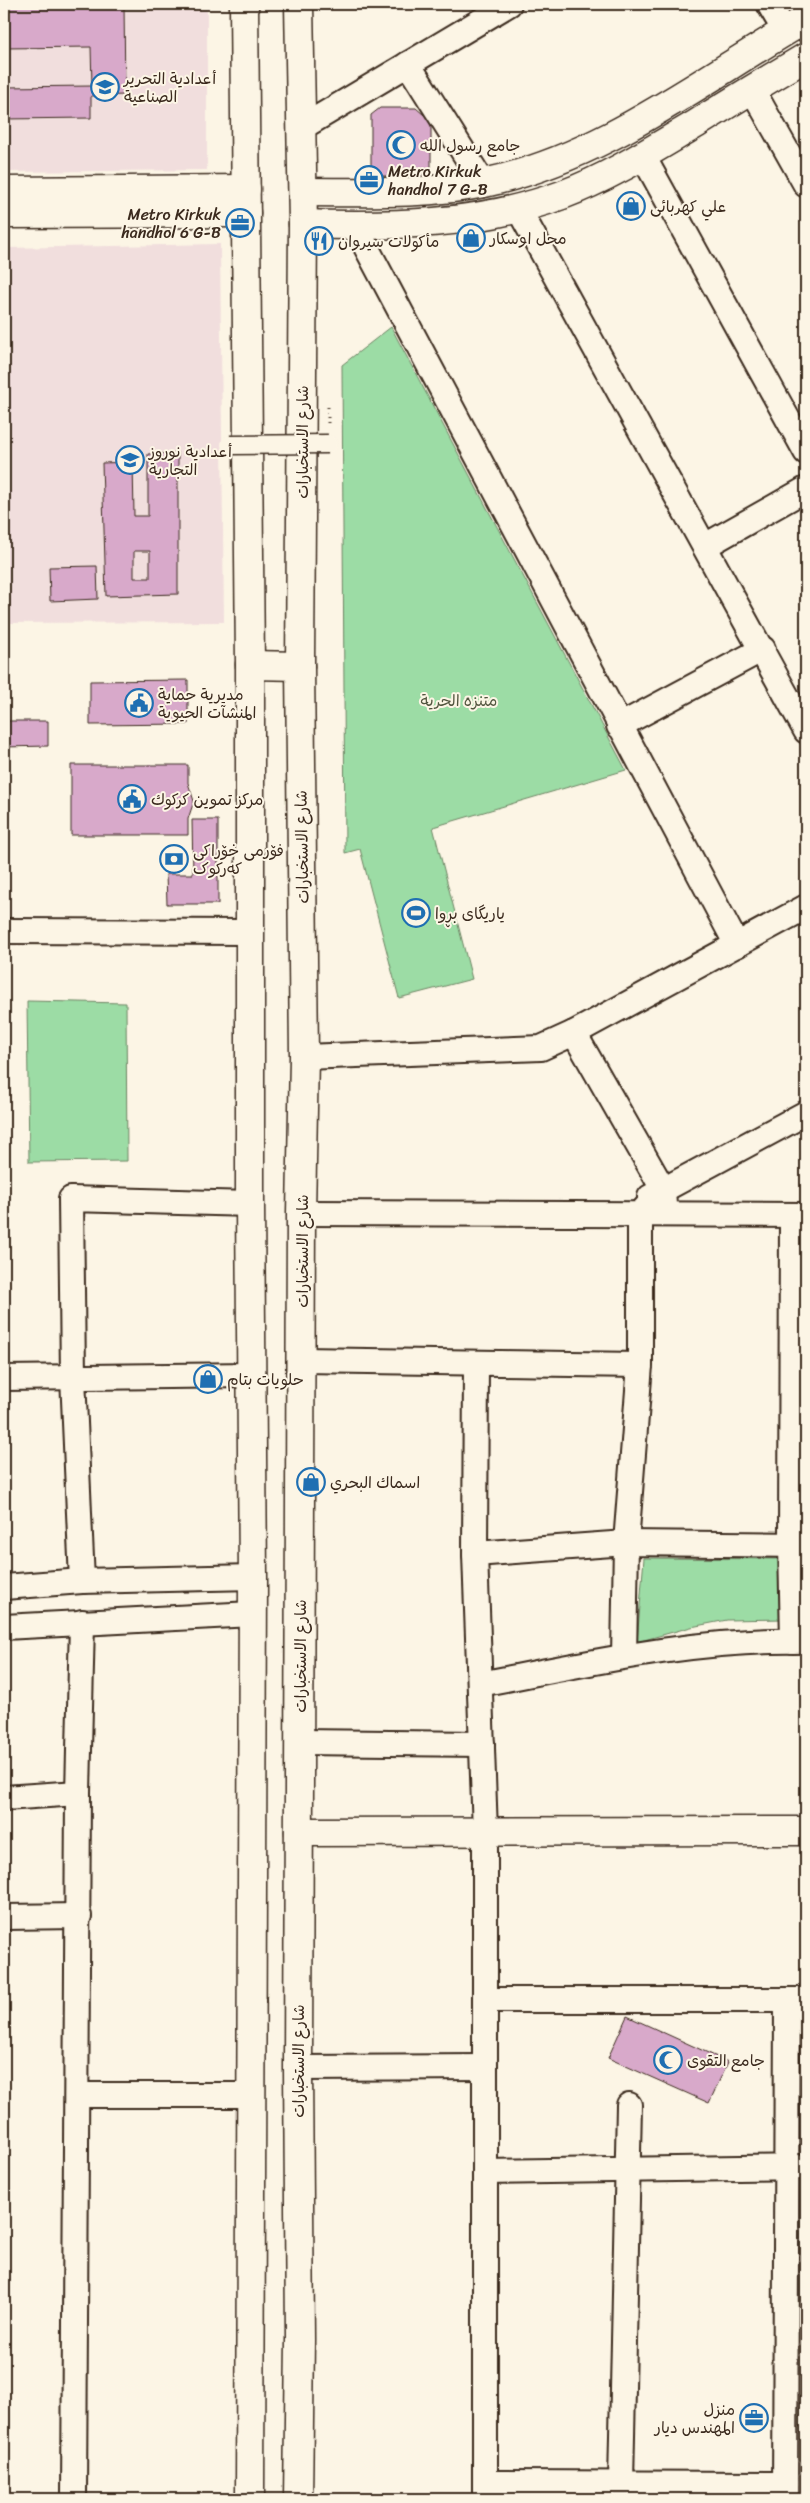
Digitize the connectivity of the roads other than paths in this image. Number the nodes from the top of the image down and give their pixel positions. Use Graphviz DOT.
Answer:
graph roads {
  1 [pos="244,4"];
  2 [pos="300,4"];
  3 [pos="509,4"];
  4 [pos="769,4"];
  5 [pos="796,25"];
  6 [pos="806,57"];
  7 [pos="408,64"];
  8 [pos="752,89"];
  9 [pos="301,128"];
  10 [pos="643,156"];
  11 [pos="484,183"];
  12 [pos="806,185"];
  13 [pos="4,191"];
  14 [pos="303,192"];
  15 [pos="246,201"];
  16 [pos="518,208"];
  17 [pos="4,214"];
  18 [pos="303,224"];
  19 [pos="355,226"];
  20 [pos="328,444"];
  21 [pos="230,445"];
  22 [pos="806,452"];
  23 [pos="806,489"];
  24 [pos="705,546"];
  25 [pos="762,649"];
  26 [pos="250,665"];
  27 [pos="300,666"];
  28 [pos="619,726"];
  29 [pos="806,731"];
  30 [pos="806,907"];
  31 [pos="4,930"];
  32 [pos="250,932"];
  33 [pos="737,945"];
  34 [pos="574,1033"];
  35 [pos="304,1057"];
  36 [pos="806,1113"];
  37 [pos="662,1189"];
  38 [pos="250,1204"];
  39 [pos="301,1213"];
  40 [pos="629,1214"];
  41 [pos="664,1214"];
  42 [pos="799,1215"];
  43 [pos="302,1360"];
  44 [pos="476,1363"];
  45 [pos="640,1365"];
  46 [pos="251,1375"];
  47 [pos="73,1377"];
  48 [pos="4,1378"];
  49 [pos="626,1543"];
  50 [pos="799,1545"];
  51 [pos="475,1554"];
  52 [pos="254,1577"];
  53 [pos="82,1581"];
  54 [pos="4,1587"];
  55 [pos="252,1614"];
  56 [pos="82,1622"];
  57 [pos="4,1627"];
  58 [pos="800,1641"];
  59 [pos="624,1656"];
  60 [pos="480,1684"];
  61 [pos="299,1742"];
  62 [pos="482,1744"];
  63 [pos="78,1793"];
  64 [pos="4,1798"];
  65 [pos="806,1831"];
  66 [pos="299,1832"];
  67 [pos="485,1832"];
  68 [pos="79,1916"];
  69 [pos="4,1917"];
  70 [pos="486,2000"];
  71 [pos="797,2000"];
  72 [pos="485,2067"];
  73 [pos="298,2068"];
  74 [pos="77,2095"];
  75 [pos="250,2095"];
  76 [pos="629,2105"];
  77 [pos="796,2167"];
  78 [pos="627,2170"];
  79 [pos="485,2172"];
  80 [pos="621,2484"];
  81 [pos="485,2491"];
  82 [pos="785,2492"];
  83 [pos="74,2499"];
  84 [pos="250,2499"];
  85 [pos="298,2499"];
  1 -- 15 [label="main road"];
  2 -- 9 [label="main road, شارع الاستخبارات"];
  3 -- 7 [label="street"];
  4 -- 5 [label="street"];
  5 -- 11 [label="main road"];
  6 -- 8 [label="main road"];
  7 -- 9 [label="street"];
  7 -- 11 [label="street"];
  8 -- 10 [label="main road"];
  8 -- 12 [label="street"];
  9 -- 14 [label="main road, شارع الاستخبارات"];
  10 -- 16 [label="main road"];
  10 -- 22 [label="street"];
  11 -- 14 [label="main road"];
  13 -- 15 [label="main road"];
  14 -- 18 [label="main road, شارع الاستخبارات"];
  15 -- 17 [label="main road"];
  15 -- 26 [label="main road"];
  16 -- 19 [label="main road"];
  16 -- 24 [label="street"];
  18 -- 19 [label="main road"];
  18 -- 27 [label="main road, شارع الاستخبارات"];
  19 -- 28 [label="street"];
  20 -- 21 [label="street, bridge"];
  23 -- 24 [label="street"];
  24 -- 25 [label="street"];
  25 -- 28 [label="street"];
  25 -- 29 [label="street"];
  26 -- 27 [label="main road"];
  26 -- 32 [label="main road"];
  27 -- 35 [label="main road, شارع الاستخبارات"];
  28 -- 33 [label="street"];
  30 -- 33 [label="street"];
  31 -- 32 [label="street"];
  32 -- 38 [label="main road"];
  33 -- 34 [label="street"];
  34 -- 35 [label="street"];
  34 -- 37 [label="street"];
  35 -- 39 [label="main road, شارع الاستخبارات"];
  36 -- 37 [label="street"];
  37 -- 40 [label="street"];
  37 -- 41 [label="street"];
  38 -- 46 [label="main road"];
  38 -- 47 [label="street"];
  39 -- 40 [label="street"];
  39 -- 43 [label="main road, شارع الاستخبارات"];
  40 -- 41 [label="street"];
  40 -- 45 [label="street"];
  41 -- 42 [label="street"];
  42 -- 50 [label="street"];
  43 -- 44 [label="street"];
  43 -- 61 [label="main road, شارع الاستخبارات"];
  44 -- 45 [label="street"];
  44 -- 51 [label="street"];
  45 -- 49 [label="street"];
  46 -- 47 [label="street"];
  46 -- 52 [label="main road"];
  47 -- 48 [label="street"];
  47 -- 53 [label="street"];
  49 -- 50 [label="street"];
  49 -- 51 [label="street"];
  49 -- 59 [label="street"];
  50 -- 58 [label="street"];
  51 -- 60 [label="street"];
  52 -- 53 [label="street"];
  52 -- 55 [label="main road"];
  53 -- 54 [label="street"];
  55 -- 56 [label="street"];
  55 -- 75 [label="main road"];
  56 -- 57 [label="street"];
  56 -- 63 [label="street"];
  58 -- 59 [label="street"];
  59 -- 60 [label="street"];
  60 -- 62 [label="street"];
  61 -- 62 [label="street"];
  61 -- 66 [label="main road, شارع الاستخبارات"];
  62 -- 67 [label="street"];
  63 -- 64 [label="street"];
  63 -- 68 [label="street"];
  65 -- 67 [label="main road"];
  66 -- 67 [label="main road"];
  66 -- 73 [label="main road, شارع الاستخبارات"];
  67 -- 70 [label="street"];
  68 -- 69 [label="street"];
  68 -- 74 [label="street"];
  70 -- 71 [label="street"];
  70 -- 72 [label="street"];
  71 -- 77 [label="street"];
  72 -- 73 [label="street"];
  72 -- 79 [label="street"];
  73 -- 85 [label="main road, شارع الاستخبارات"];
  74 -- 75 [label="street"];
  74 -- 83 [label="street"];
  75 -- 84 [label="main road"];
  76 -- 78 [label="street"];
  77 -- 78 [label="street"];
  77 -- 82 [label="street"];
  78 -- 79 [label="street"];
  78 -- 80 [label="street"];
  79 -- 81 [label="street"];
  80 -- 81 [label="street"];
  80 -- 82 [label="street"];
}
